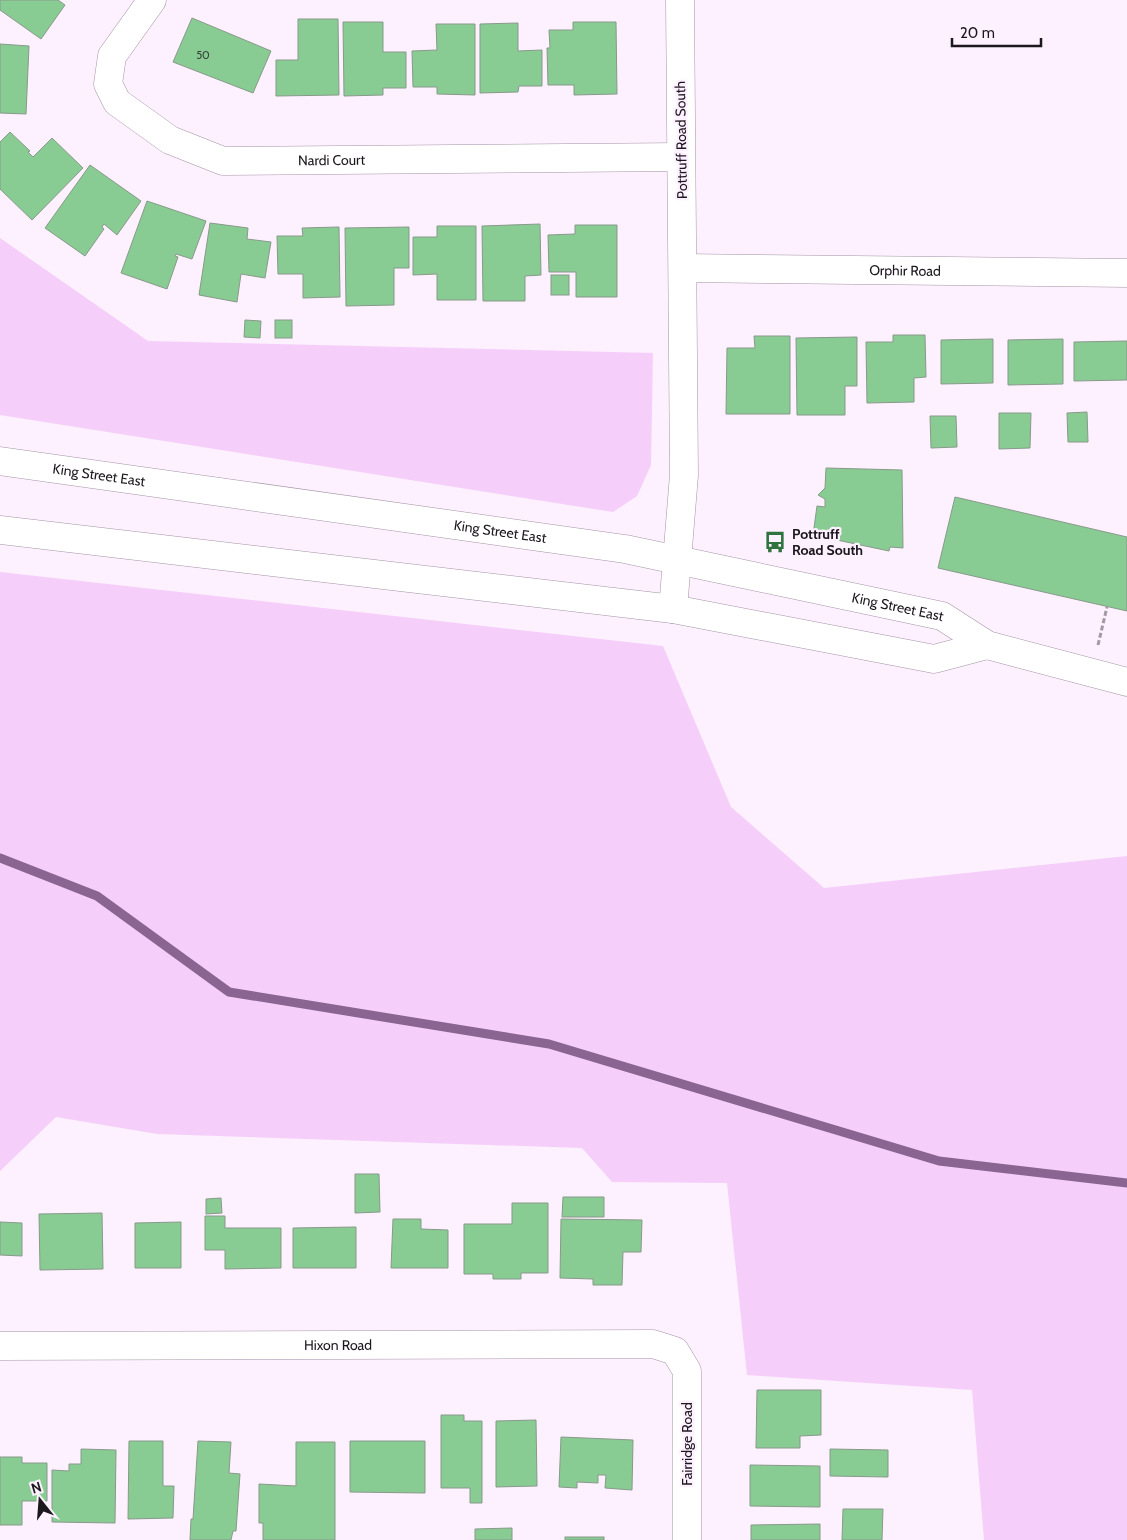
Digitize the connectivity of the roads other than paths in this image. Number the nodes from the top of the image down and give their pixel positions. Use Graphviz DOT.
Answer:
graph roads {
  1 [pos="152,0"];
  2 [pos="680,0"];
  3 [pos="680,157"];
  4 [pos="683,268"];
  5 [pos="1127,273"];
  6 [pos="0,461"];
  7 [pos="0,530"];
  8 [pos="678,560"];
  9 [pos="674,609"];
  10 [pos="987,645"];
  11 [pos="1127,682"];
  12 [pos="0,1346"];
  13 [pos="674,1351"];
  14 [pos="687,1540"];
  1 -- 3 [label="street, Nardi Court"];
  2 -- 3 [label="street, Pottruff Road South"];
  3 -- 4 [label="street, Pottruff Road South"];
  4 -- 5 [label="street, Orphir Road"];
  4 -- 8 [label="street, Pottruff Road South"];
  6 -- 8 [label="street, King Street East"];
  7 -- 9 [label="street, King Street East"];
  8 -- 9 [label="street, Pottruff Road South"];
  8 -- 10 [label="street, King Street East"];
  9 -- 10 [label="street, King Street East"];
  10 -- 11 [label="street, King Street East"];
  12 -- 13 [label="street, Hixon Road"];
  13 -- 14 [label="street, Fairridge Road"];
}
